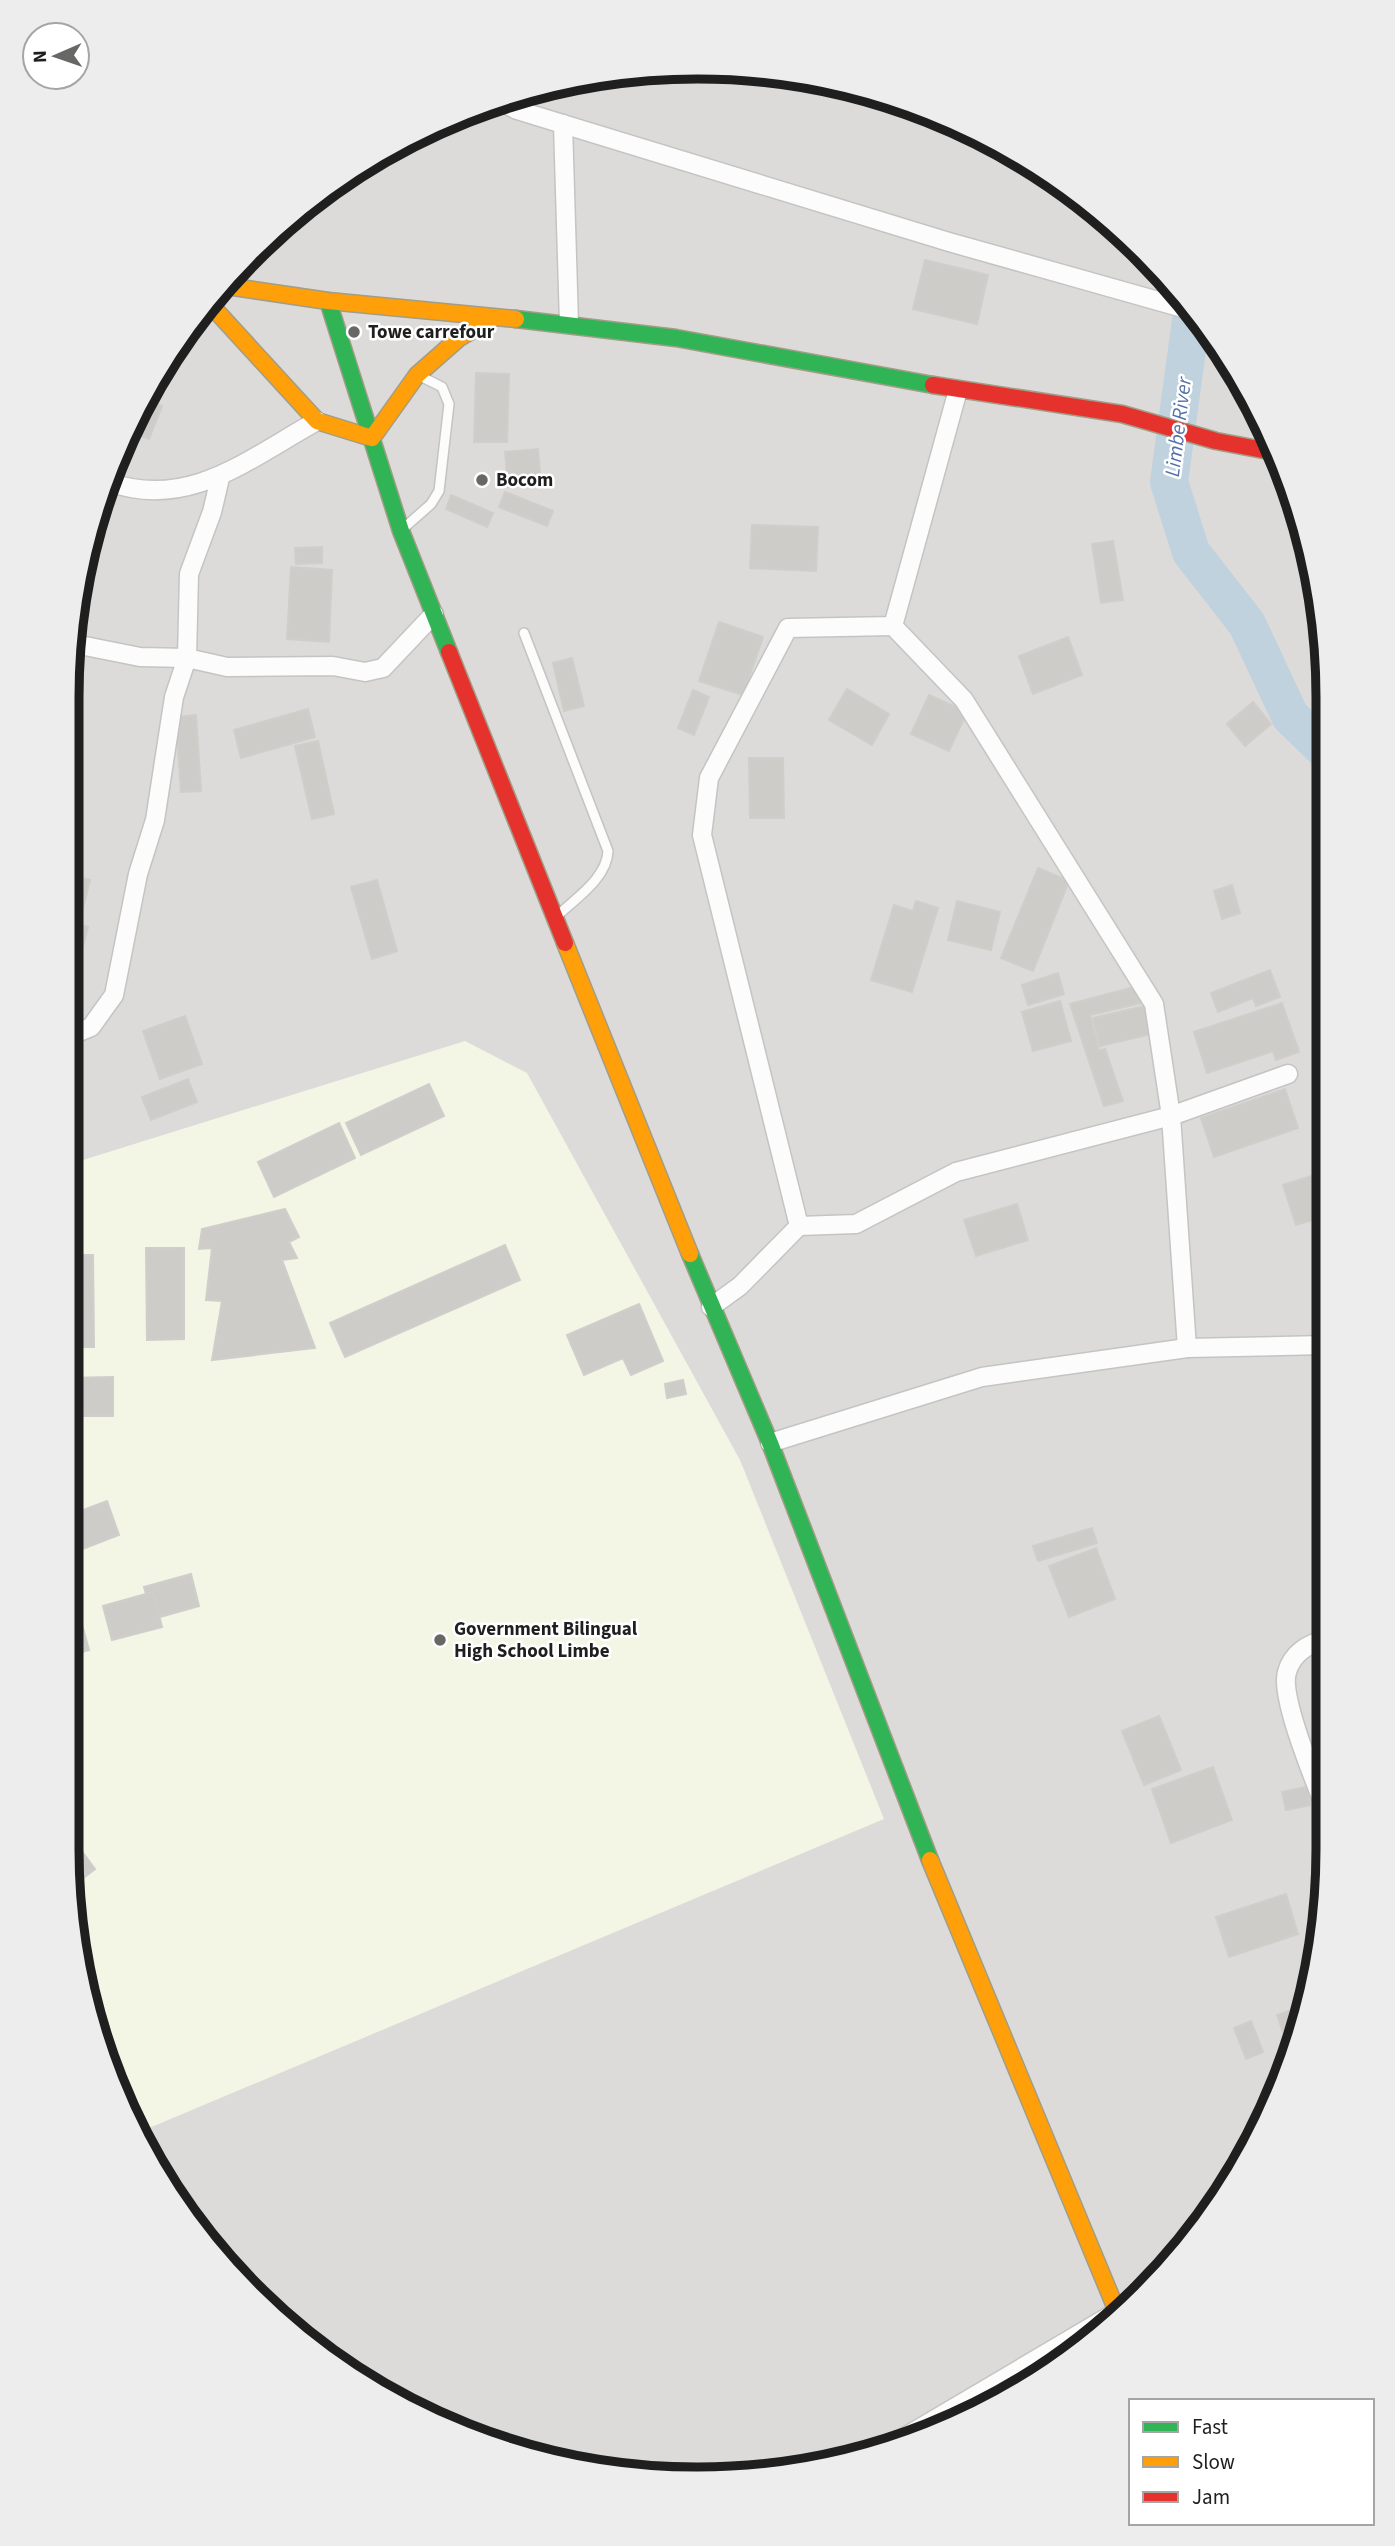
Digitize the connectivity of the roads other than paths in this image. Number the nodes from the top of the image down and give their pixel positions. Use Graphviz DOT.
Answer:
graph roads {
  1 [pos="516,107"];
  2 [pos="563,124"];
  3 [pos="235,287"];
  4 [pos="328,301"];
  5 [pos="1176,306"];
  6 [pos="216,310"];
  7 [pos="493,318"];
  8 [pos="569,324"];
  9 [pos="417,375"];
  10 [pos="958,390"];
  11 [pos="317,421"];
  12 [pos="372,438"];
  13 [pos="1264,450"];
  14 [pos="220,478"];
  15 [pos="118,484"];
  16 [pos="401,531"];
  17 [pos="434,614"];
  18 [pos="893,626"];
  19 [pos="524,633"];
  20 [pos="81,645"];
  21 [pos="187,658"];
  22 [pos="556,917"];
  23 [pos="79,1032"];
  24 [pos="1288,1074"];
  25 [pos="1171,1116"];
  26 [pos="799,1226"];
  27 [pos="711,1307"];
  28 [pos="1316,1345"];
  29 [pos="1187,1348"];
  30 [pos="770,1443"];
  31 [pos="1316,1642"];
  32 [pos="1316,1781"];
  33 [pos="1115,2304"];
  34 [pos="1074,2339"];
  35 [pos="935,2419"];
  1 -- 2 [label="street"];
  2 -- 5 [label="street"];
  2 -- 8 [label="street"];
  3 -- 4 [label="main road"];
  4 -- 7 [label="main road"];
  4 -- 12 [label="main road"];
  6 -- 11 [label="main road"];
  7 -- 8 [label="main road"];
  7 -- 9 [label="main road"];
  8 -- 10 [label="main road"];
  9 -- 12 [label="main road"];
  9 -- 16 [label="lane"];
  10 -- 13 [label="main road"];
  10 -- 18 [label="street"];
  11 -- 12 [label="main road"];
  11 -- 14 [label="street"];
  12 -- 16 [label="main road"];
  14 -- 15 [label="street"];
  14 -- 21 [label="street"];
  16 -- 17 [label="main road"];
  17 -- 21 [label="street"];
  17 -- 22 [label="main road"];
  18 -- 25 [label="street"];
  18 -- 26 [label="street"];
  19 -- 22 [label="lane"];
  20 -- 21 [label="street"];
  21 -- 23 [label="street"];
  22 -- 27 [label="main road"];
  24 -- 25 [label="street"];
  25 -- 26 [label="street"];
  25 -- 29 [label="street"];
  26 -- 27 [label="street"];
  27 -- 30 [label="main road"];
  28 -- 29 [label="street"];
  29 -- 30 [label="street"];
  30 -- 33 [label="main road"];
  31 -- 32 [label="street"];
  34 -- 35 [label="street"];
}
